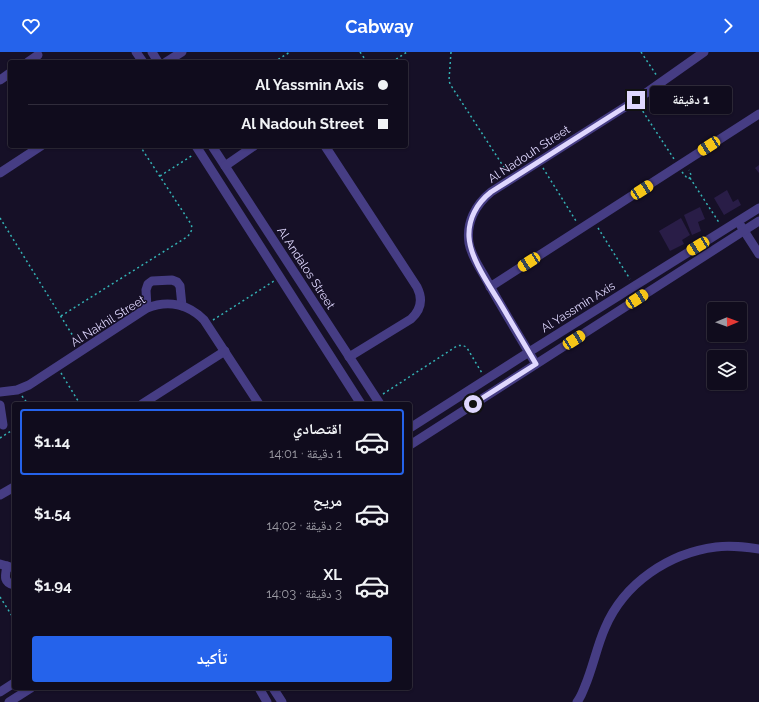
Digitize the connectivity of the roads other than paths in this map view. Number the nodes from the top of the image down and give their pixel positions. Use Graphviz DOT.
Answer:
graph roads {
  1 [pos="182,52"];
  2 [pos="704,52"];
  3 [pos="169,60"];
  4 [pos="759,114"];
  5 [pos="38,148"];
  6 [pos="198,148"];
  7 [pos="213,148"];
  8 [pos="251,148"];
  9 [pos="326,148"];
  10 [pos="225,166"];
  11 [pos="0,173"];
  12 [pos="759,208"];
  13 [pos="750,214"];
  14 [pos="738,222"];
  15 [pos="758,224"];
  16 [pos="744,230"];
  17 [pos="759,254"];
  18 [pos="490,287"];
  19 [pos="182,306"];
  20 [pos="147,308"];
  21 [pos="225,351"];
  22 [pos="529,352"];
  23 [pos="349,357"];
  24 [pos="536,364"];
  25 [pos="0,392"];
  26 [pos="378,401"];
  27 [pos="145,402"];
  28 [pos="258,402"];
  29 [pos="360,402"];
  30 [pos="0,405"];
  31 [pos="3,425"];
  32 [pos="412,427"];
  33 [pos="412,443"];
  34 [pos="12,487"];
  35 [pos="0,496"];
  36 [pos="759,549"];
  37 [pos="7,566"];
  38 [pos="12,584"];
  39 [pos="12,684"];
  40 [pos="28,690"];
  41 [pos="260,690"];
  42 [pos="274,690"];
  43 [pos="0,692"];
  44 [pos="9,702"];
  45 [pos="268,702"];
  46 [pos="282,702"];
  47 [pos="577,702"];
  1 -- 3 [label="street"];
  2 -- 18 [label="street, Al Nadouh Street"];
  4 -- 18 [label="street"];
  5 -- 11 [label="street"];
  6 -- 29 [label="street"];
  7 -- 10 [label="street, Al Andalos Street"];
  8 -- 10 [label="street"];
  9 -- 23 [label="street"];
  10 -- 23 [label="street, Al Andalos Street"];
  12 -- 13 [label="street, Al Yassmin Axis"];
  13 -- 14 [label="street, Al Yassmin Axis"];
  13 -- 15 [label="street"];
  14 -- 16 [label="street"];
  14 -- 22 [label="street, Al Yassmin Axis"];
  15 -- 16 [label="street, Al Yassmin Axis"];
  16 -- 17 [label="street"];
  16 -- 24 [label="street, Al Yassmin Axis"];
  18 -- 22 [label="street, Al Nadouh Street"];
  19 -- 20 [label="street, Al Nakhil Street"];
  19 -- 20 [label="street"];
  19 -- 21 [label="street, Al Nakhil Street"];
  20 -- 25 [label="street, Al Nakhil Street"];
  21 -- 27 [label="street"];
  21 -- 28 [label="street, Al Nakhil Street"];
  22 -- 24 [label="street, Al Nadouh Street"];
  22 -- 32 [label="street, Al Yassmin Axis"];
  23 -- 26 [label="street, Al Andalos Street"];
  24 -- 33 [label="street, Al Yassmin Axis"];
  30 -- 31 [label="street"];
  34 -- 35 [label="street"];
  36 -- 47 [label="street"];
  37 -- 38 [label="street"];
  39 -- 43 [label="street"];
  40 -- 44 [label="street"];
  41 -- 45 [label="street"];
  42 -- 46 [label="street"];
}
